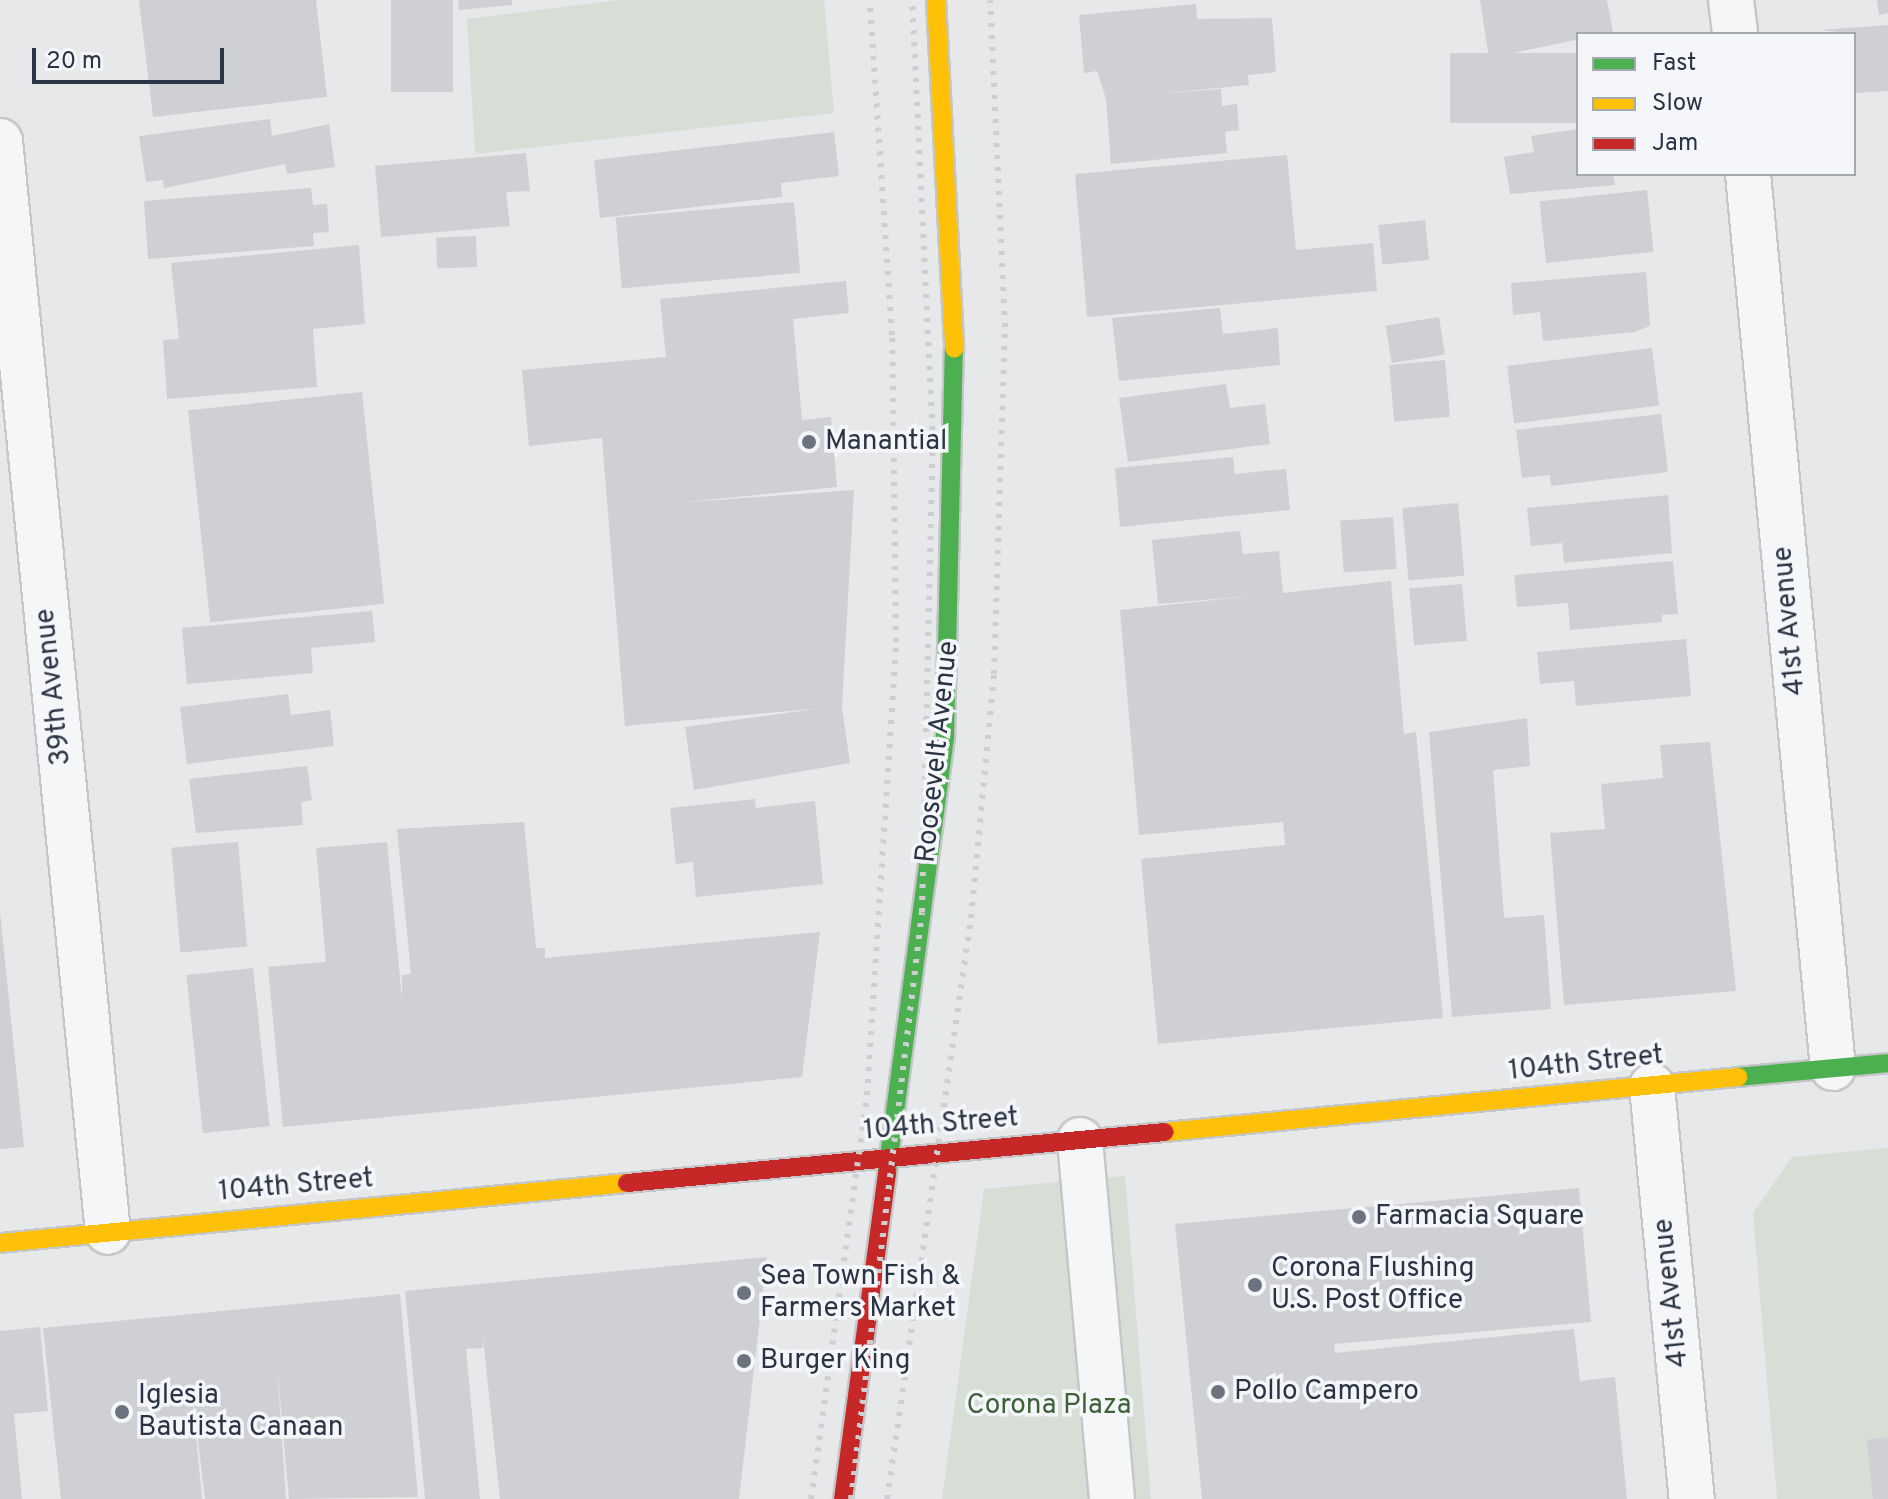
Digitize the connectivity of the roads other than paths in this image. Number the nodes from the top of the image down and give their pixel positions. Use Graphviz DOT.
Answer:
graph roads {
  1 [pos="936,0"];
  2 [pos="1731,0"];
  3 [pos="1735,32"];
  4 [pos="0,141"];
  5 [pos="1748,176"];
  6 [pos="1888,1063"];
  7 [pos="1833,1068"];
  8 [pos="1652,1086"];
  9 [pos="1080,1140"];
  10 [pos="888,1158"];
  11 [pos="108,1232"];
  12 [pos="0,1243"];
  13 [pos="843,1499"];
  14 [pos="1112,1499"];
  15 [pos="1692,1499"];
  1 -- 10 [label="street, Roosevelt Avenue"];
  2 -- 3 [label="street"];
  4 -- 11 [label="street, 39th Avenue"];
  5 -- 7 [label="street, 41st Avenue"];
  6 -- 7 [label="street, 104th Street"];
  7 -- 8 [label="street, 104th Street"];
  8 -- 9 [label="street, 104th Street"];
  8 -- 15 [label="street, 41st Avenue"];
  9 -- 10 [label="street, 104th Street"];
  9 -- 14 [label="street"];
  10 -- 11 [label="street, 104th Street"];
  10 -- 13 [label="street, Roosevelt Avenue"];
  11 -- 12 [label="street, 104th Street"];
}
